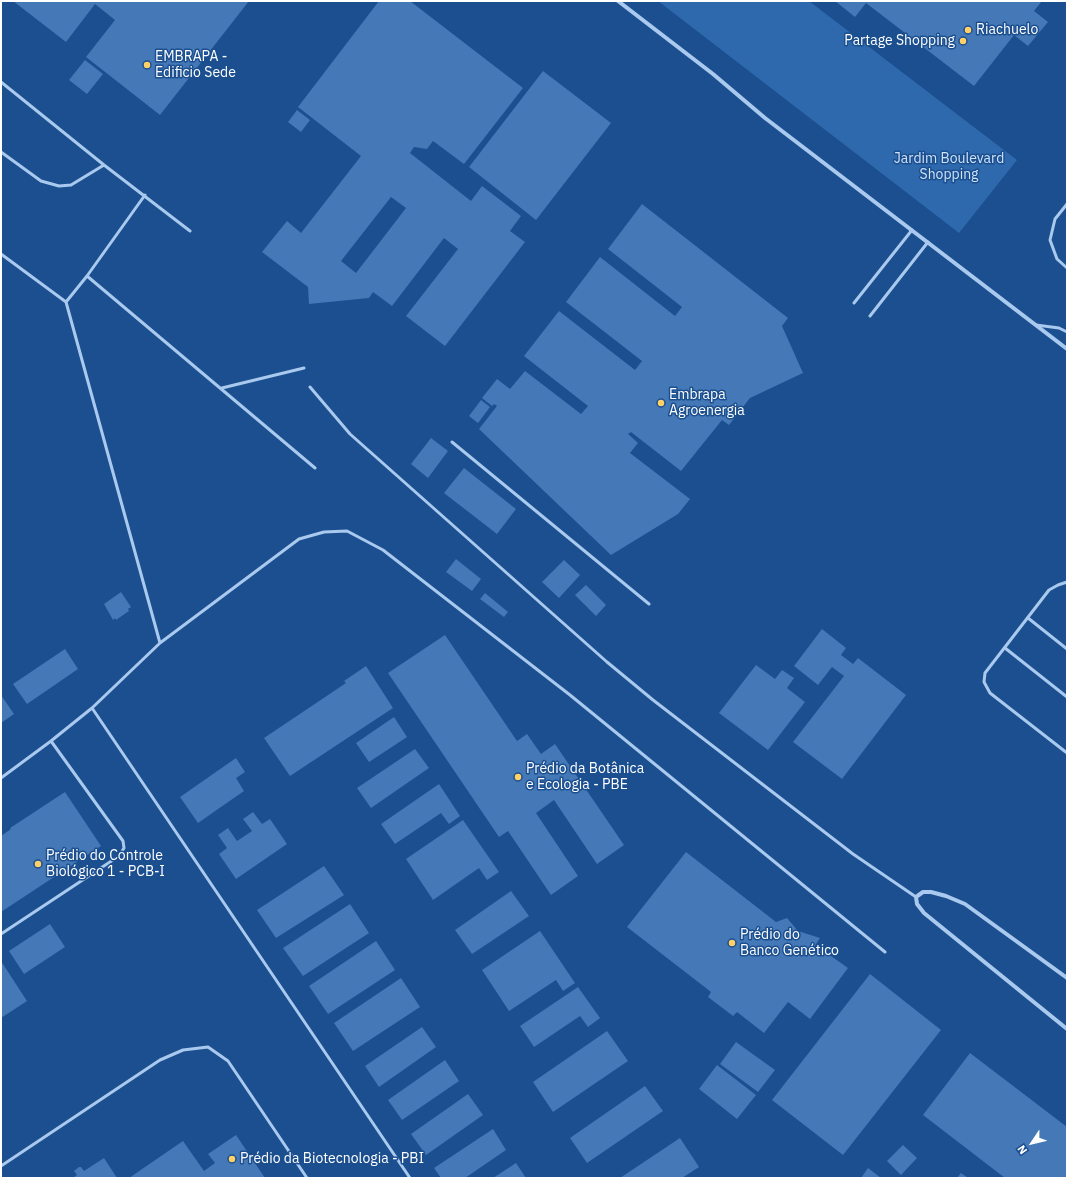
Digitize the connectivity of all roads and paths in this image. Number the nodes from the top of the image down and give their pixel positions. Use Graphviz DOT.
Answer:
graph roads {
  1 [pos="618,1"];
  2 [pos="1,82"];
  3 [pos="1,152"];
  4 [pos="104,165"];
  5 [pos="145,195"];
  6 [pos="1067,204"];
  7 [pos="912,230"];
  8 [pos="190,231"];
  9 [pos="928,242"];
  10 [pos="1,254"];
  11 [pos="1067,268"];
  12 [pos="87,276"];
  13 [pos="66,302"];
  14 [pos="854,303"];
  15 [pos="870,316"];
  16 [pos="1036,325"];
  17 [pos="1067,332"];
  18 [pos="1067,349"];
  19 [pos="304,368"];
  20 [pos="310,387"];
  21 [pos="222,388"];
  22 [pos="452,442"];
  23 [pos="315,468"];
  24 [pos="1067,582"];
  25 [pos="649,604"];
  26 [pos="1028,618"];
  27 [pos="160,643"];
  28 [pos="1004,648"];
  29 [pos="1067,650"];
  30 [pos="1067,697"];
  31 [pos="92,708"];
  32 [pos="51,741"];
  33 [pos="1067,753"];
  34 [pos="1,778"];
  35 [pos="916,897"];
  36 [pos="1,934"];
  37 [pos="885,952"];
  38 [pos="1067,978"];
  39 [pos="1067,1029"];
  40 [pos="1,1166"];
  41 [pos="307,1178"];
  42 [pos="410,1178"];
  1 -- 7 [label="street"];
  2 -- 4 [label="lane"];
  3 -- 4 [label="lane"];
  4 -- 5 [label="lane"];
  5 -- 8 [label="lane"];
  5 -- 12 [label="lane"];
  6 -- 11 [label="lane"];
  7 -- 9 [label="street"];
  7 -- 14 [label="lane"];
  9 -- 15 [label="lane"];
  9 -- 16 [label="street"];
  10 -- 13 [label="lane"];
  12 -- 13 [label="lane"];
  12 -- 21 [label="lane"];
  13 -- 27 [label="lane"];
  16 -- 17 [label="lane"];
  16 -- 18 [label="street"];
  19 -- 21 [label="lane"];
  20 -- 35 [label="lane"];
  21 -- 23 [label="lane"];
  22 -- 25 [label="lane"];
  24 -- 26 [label="lane"];
  26 -- 28 [label="lane"];
  26 -- 29 [label="lane"];
  27 -- 31 [label="lane"];
  27 -- 37 [label="lane"];
  28 -- 30 [label="lane"];
  28 -- 33 [label="lane"];
  31 -- 32 [label="lane"];
  31 -- 42 [label="lane"];
  32 -- 34 [label="lane"];
  32 -- 36 [label="lane"];
  35 -- 38 [label="street"];
  35 -- 39 [label="street"];
  40 -- 41 [label="lane"];
}
